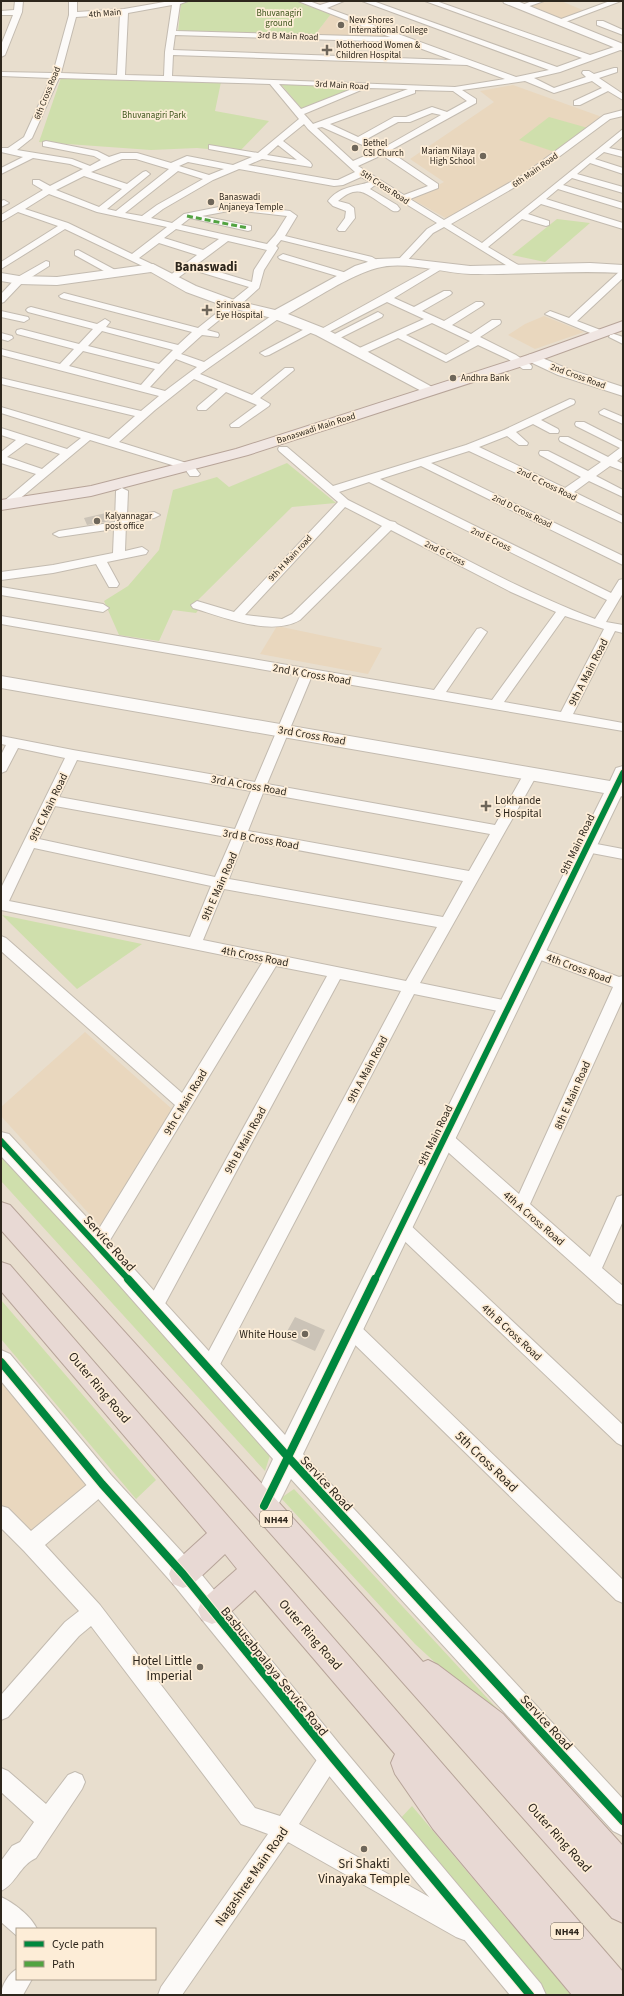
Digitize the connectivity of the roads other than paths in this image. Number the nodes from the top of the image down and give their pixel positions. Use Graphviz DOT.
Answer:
graph roads {
  1 [pos="19,1"];
  2 [pos="73,1"];
  3 [pos="302,1"];
  4 [pos="340,1"];
  5 [pos="366,1"];
  6 [pos="429,1"];
  7 [pos="508,1"];
  8 [pos="540,1"];
  9 [pos="617,1"];
  10 [pos="180,2"];
  11 [pos="521,7"];
  12 [pos="320,8"];
  13 [pos="124,11"];
  14 [pos="18,12"];
  15 [pos="1,13"];
  16 [pos="73,16"];
  17 [pos="557,22"];
  18 [pos="600,23"];
  19 [pos="173,32"];
  20 [pos="623,32"];
  21 [pos="5,35"];
  22 [pos="404,40"];
  23 [pos="622,47"];
  24 [pos="169,52"];
  25 [pos="1,55"];
  26 [pos="590,58"];
  27 [pos="468,63"];
  28 [pos="574,64"];
  29 [pos="557,70"];
  30 [pos="614,70"];
  31 [pos="1,74"];
  32 [pos="56,75"];
  33 [pos="592,77"];
  34 [pos="121,78"];
  35 [pos="526,78"];
  36 [pos="168,79"];
  37 [pos="515,80"];
  38 [pos="272,81"];
  39 [pos="367,86"];
  40 [pos="420,88"];
  41 [pos="608,88"];
  42 [pos="455,89"];
  43 [pos="623,98"];
  44 [pos="577,103"];
  45 [pos="623,113"];
  46 [pos="448,115"];
  47 [pos="301,116"];
  48 [pos="323,124"];
  49 [pos="311,127"];
  50 [pos="622,134"];
  51 [pos="358,140"];
  52 [pos="278,141"];
  53 [pos="46,144"];
  54 [pos="212,147"];
  55 [pos="602,149"];
  56 [pos="5,151"];
  57 [pos="383,151"];
  58 [pos="623,154"];
  59 [pos="30,157"];
  60 [pos="260,157"];
  61 [pos="108,160"];
  62 [pos="588,160"];
  63 [pos="308,165"];
  64 [pos="352,165"];
  65 [pos="173,168"];
  66 [pos="237,168"];
  67 [pos="1,171"];
  68 [pos="88,171"];
  69 [pos="623,171"];
  70 [pos="362,173"];
  71 [pos="146,174"];
  72 [pos="570,175"];
  73 [pos="210,178"];
  74 [pos="36,182"];
  75 [pos="377,182"];
  76 [pos="334,183"];
  77 [pos="556,186"];
  78 [pos="129,188"];
  79 [pos="363,189"];
  80 [pos="49,190"];
  81 [pos="623,190"];
  82 [pos="175,198"];
  83 [pos="403,199"];
  84 [pos="539,200"];
  85 [pos="623,206"];
  86 [pos="17,209"];
  87 [pos="394,209"];
  88 [pos="100,210"];
  89 [pos="199,213"];
  90 [pos="118,214"];
  91 [pos="520,215"];
  92 [pos="187,216"];
  93 [pos="1,219"];
  94 [pos="144,219"];
  95 [pos="546,223"];
  96 [pos="444,224"];
  97 [pos="65,225"];
  98 [pos="175,226"];
  99 [pos="623,226"];
  100 [pos="248,228"];
  101 [pos="342,229"];
  102 [pos="227,237"];
  103 [pos="279,237"];
  104 [pos="157,240"];
  105 [pos="270,246"];
  106 [pos="482,246"];
  107 [pos="78,253"];
  108 [pos="205,254"];
  109 [pos="283,257"];
  110 [pos="133,258"];
  111 [pos="401,262"];
  112 [pos="377,263"];
  113 [pos="46,264"];
  114 [pos="623,264"];
  115 [pos="1,266"];
  116 [pos="189,266"];
  117 [pos="590,267"];
  118 [pos="153,268"];
  119 [pos="437,268"];
  120 [pos="518,268"];
  121 [pos="623,270"];
  122 [pos="116,274"];
  123 [pos="346,276"];
  124 [pos="1,277"];
  125 [pos="172,278"];
  126 [pos="20,280"];
  127 [pos="256,286"];
  128 [pos="447,292"];
  129 [pos="64,296"];
  130 [pos="387,298"];
  131 [pos="1,300"];
  132 [pos="479,304"];
  133 [pos="234,305"];
  134 [pos="31,310"];
  135 [pos="116,310"];
  136 [pos="415,311"];
  137 [pos="1,314"];
  138 [pos="550,314"];
  139 [pos="277,315"];
  140 [pos="378,315"];
  141 [pos="24,319"];
  142 [pos="432,319"];
  143 [pos="496,322"];
  144 [pos="570,322"];
  145 [pos="444,325"];
  146 [pos="100,328"];
  147 [pos="199,330"];
  148 [pos="20,332"];
  149 [pos="322,333"];
  150 [pos="599,333"];
  151 [pos="621,334"];
  152 [pos="214,335"];
  153 [pos="399,335"];
  154 [pos="475,339"];
  155 [pos="82,347"];
  156 [pos="1,352"];
  157 [pos="177,352"];
  158 [pos="359,352"];
  159 [pos="265,353"];
  160 [pos="535,361"];
  161 [pos="205,366"];
  162 [pos="62,368"];
  163 [pos="161,368"];
  164 [pos="290,370"];
  165 [pos="193,375"];
  166 [pos="1,380"];
  167 [pos="623,386"];
  168 [pos="144,388"];
  169 [pos="225,388"];
  170 [pos="429,391"];
  171 [pos="623,392"];
  172 [pos="166,394"];
  173 [pos="253,399"];
  174 [pos="570,402"];
  175 [pos="202,408"];
  176 [pos="1,410"];
  177 [pos="604,412"];
  178 [pos="141,414"];
  179 [pos="533,420"];
  180 [pos="623,421"];
  181 [pos="580,424"];
  182 [pos="235,425"];
  183 [pos="1,431"];
  184 [pos="554,431"];
  185 [pos="508,432"];
  186 [pos="89,436"];
  187 [pos="564,438"];
  188 [pos="24,439"];
  189 [pos="112,443"];
  190 [pos="523,443"];
  191 [pos="623,446"];
  192 [pos="470,447"];
  193 [pos="283,448"];
  194 [pos="623,451"];
  195 [pos="68,453"];
  196 [pos="544,453"];
  197 [pos="1,458"];
  198 [pos="609,461"];
  199 [pos="421,462"];
  200 [pos="623,468"];
  201 [pos="191,470"];
  202 [pos="43,473"];
  203 [pos="589,476"];
  204 [pos="369,478"];
  205 [pos="330,490"];
  206 [pos="122,491"];
  207 [pos="566,493"];
  208 [pos="623,494"];
  209 [pos="344,502"];
  210 [pos="3,508"];
  211 [pos="154,515"];
  212 [pos="623,520"];
  213 [pos="120,522"];
  214 [pos="390,524"];
  215 [pos="58,534"];
  216 [pos="142,551"];
  217 [pos="119,556"];
  218 [pos="100,560"];
  219 [pos="623,561"];
  220 [pos="1,576"];
  221 [pos="623,583"];
  222 [pos="113,584"];
  223 [pos="1,591"];
  224 [pos="614,599"];
  225 [pos="197,605"];
  226 [pos="103,608"];
  227 [pos="562,611"];
  228 [pos="237,616"];
  229 [pos="1,620"];
  230 [pos="598,624"];
  231 [pos="617,628"];
  232 [pos="481,632"];
  233 [pos="307,673"];
  234 [pos="1,682"];
  235 [pos="436,695"];
  236 [pos="495,705"];
  237 [pos="565,717"];
  238 [pos="623,727"];
  239 [pos="282,730"];
  240 [pos="1,740"];
  241 [pos="14,742"];
  242 [pos="73,755"];
  243 [pos="1,768"];
  244 [pos="531,773"];
  245 [pos="620,784"];
  246 [pos="258,787"];
  247 [pos="51,800"];
  248 [pos="498,830"];
  249 [pos="241,835"];
  250 [pos="31,842"];
  251 [pos="586,847"];
  252 [pos="623,854"];
  253 [pos="472,877"];
  254 [pos="221,883"];
  255 [pos="1,904"];
  256 [pos="446,923"];
  257 [pos="1,942"];
  258 [pos="194,944"];
  259 [pos="535,952"];
  260 [pos="272,960"];
  261 [pos="336,973"];
  262 [pos="623,984"];
  263 [pos="410,988"];
  264 [pos="508,1007"];
  265 [pos="184,1104"];
  266 [pos="445,1139"];
  267 [pos="1,1140"];
  268 [pos="623,1202"];
  269 [pos="521,1207"];
  270 [pos="1,1213"];
  271 [pos="401,1227"];
  272 [pos="98,1245"];
  273 [pos="593,1270"];
  274 [pos="1,1273"];
  275 [pos="623,1297"];
  276 [pos="154,1307"];
  277 [pos="351,1329"];
  278 [pos="1,1362"];
  279 [pos="209,1368"];
  280 [pos="623,1437"];
  281 [pos="288,1457"];
  282 [pos="102,1484"];
  283 [pos="264,1506"];
  284 [pos="1,1515"];
  285 [pos="225,1535"];
  286 [pos="31,1544"];
  287 [pos="256,1571"];
  288 [pos="183,1574"];
  289 [pos="623,1593"];
  290 [pos="212,1610"];
  291 [pos="93,1612"];
  292 [pos="379,1635"];
  293 [pos="339,1667"];
  294 [pos="1,1710"];
  295 [pos="331,1756"];
  296 [pos="1,1778"];
  297 [pos="75,1782"];
  298 [pos="48,1820"];
  299 [pos="623,1821"];
  300 [pos="285,1828"];
  301 [pos="623,1869"];
  302 [pos="1,1880"];
  303 [pos="623,1907"];
  304 [pos="1,1908"];
  305 [pos="25,1928"];
  306 [pos="483,1939"];
  307 [pos="20,1980"];
  308 [pos="10,1995"];
  309 [pos="169,1995"];
  310 [pos="530,1995"];
  311 [pos="593,1995"];
  312 [pos="621,1995"];
  1 -- 14 [label="street"];
  2 -- 16 [label="street, 6th Cross Road"];
  3 -- 12 [label="street"];
  4 -- 12 [label="street"];
  5 -- 29 [label="street"];
  6 -- 26 [label="street"];
  7 -- 11 [label="street"];
  8 -- 11 [label="street"];
  9 -- 17 [label="street"];
  10 -- 13 [label="street, 4th Main"];
  10 -- 19 [label="street"];
  11 -- 17 [label="street"];
  12 -- 22 [label="street"];
  13 -- 16 [label="street, 4th Main"];
  13 -- 34 [label="street"];
  14 -- 15 [label="street"];
  14 -- 21 [label="street"];
  16 -- 32 [label="street, 6th Cross Road"];
  17 -- 23 [label="street"];
  18 -- 20 [label="street"];
  19 -- 22 [label="street, 3rd B Main Road"];
  19 -- 24 [label="street"];
  21 -- 25 [label="street"];
  22 -- 27 [label="street"];
  23 -- 26 [label="street, 3rd Main Road"];
  24 -- 27 [label="street"];
  24 -- 36 [label="street"];
  26 -- 28 [label="street, 3rd Main Road"];
  27 -- 37 [label="street"];
  28 -- 29 [label="street, 3rd Main Road"];
  28 -- 33 [label="street"];
  29 -- 35 [label="street, 3rd Main Road"];
  30 -- 33 [label="street"];
  31 -- 32 [label="street, 3rd Main Road"];
  32 -- 34 [label="street, 3rd Main Road"];
  32 -- 56 [label="street, 6th Cross Road"];
  33 -- 35 [label="street"];
  33 -- 41 [label="street"];
  34 -- 36 [label="street, 3rd Main Road"];
  35 -- 37 [label="street, 3rd Main Road"];
  36 -- 38 [label="street, 3rd Main Road"];
  37 -- 42 [label="street, 3rd Main Road"];
  38 -- 39 [label="street, 3rd Main Road"];
  38 -- 47 [label="street, 5th Cross Road"];
  39 -- 40 [label="street, 3rd Main Road"];
  39 -- 47 [label="street"];
  40 -- 42 [label="street, 3rd Main Road"];
  40 -- 48 [label="street"];
  41 -- 43 [label="street"];
  41 -- 44 [label="street"];
  42 -- 46 [label="street"];
  45 -- 96 [label="street, 6th Main Road"];
  46 -- 51 [label="street"];
  46 -- 57 [label="street"];
  47 -- 49 [label="street, 5th Cross Road"];
  47 -- 52 [label="street"];
  48 -- 49 [label="street"];
  48 -- 51 [label="street"];
  49 -- 64 [label="street, 5th Cross Road"];
  50 -- 55 [label="street"];
  51 -- 57 [label="street"];
  52 -- 60 [label="street"];
  52 -- 63 [label="street"];
  53 -- 61 [label="street"];
  54 -- 60 [label="street"];
  55 -- 58 [label="street"];
  55 -- 62 [label="street"];
  56 -- 59 [label="street"];
  57 -- 64 [label="street"];
  57 -- 83 [label="street"];
  59 -- 67 [label="street"];
  59 -- 68 [label="street"];
  60 -- 63 [label="street"];
  60 -- 66 [label="street"];
  61 -- 65 [label="street"];
  61 -- 68 [label="street"];
  62 -- 69 [label="street"];
  62 -- 72 [label="street"];
  63 -- 76 [label="street"];
  64 -- 70 [label="street, 5th Cross Road"];
  65 -- 66 [label="street"];
  65 -- 73 [label="street"];
  65 -- 90 [label="street"];
  66 -- 73 [label="street"];
  66 -- 76 [label="street"];
  68 -- 78 [label="street"];
  68 -- 80 [label="street"];
  70 -- 75 [label="street, 5th Cross Road"];
  70 -- 76 [label="street"];
  71 -- 78 [label="street"];
  72 -- 77 [label="street"];
  72 -- 81 [label="street"];
  73 -- 82 [label="street"];
  74 -- 80 [label="street"];
  75 -- 79 [label="street"];
  75 -- 83 [label="street, 5th Cross Road"];
  77 -- 84 [label="street"];
  77 -- 85 [label="street"];
  78 -- 88 [label="street"];
  79 -- 87 [label="street"];
  79 -- 101 [label="street"];
  80 -- 86 [label="street"];
  80 -- 88 [label="street"];
  82 -- 89 [label="street"];
  82 -- 94 [label="street"];
  83 -- 96 [label="street, 5th Cross Road"];
  84 -- 91 [label="street"];
  84 -- 99 [label="street"];
  86 -- 93 [label="street"];
  86 -- 97 [label="street"];
  88 -- 90 [label="street"];
  89 -- 92 [label="street"];
  89 -- 103 [label="street"];
  90 -- 94 [label="street"];
  91 -- 95 [label="street"];
  91 -- 106 [label="street"];
  92 -- 98 [label="street"];
  92 -- 100 [label="street"];
  94 -- 98 [label="street"];
  96 -- 106 [label="street, 5th Cross Road"];
  96 -- 111 [label="street, 6th Main Road"];
  97 -- 110 [label="street"];
  97 -- 115 [label="street"];
  98 -- 102 [label="street"];
  98 -- 104 [label="street"];
  102 -- 105 [label="street"];
  102 -- 108 [label="street"];
  103 -- 105 [label="street"];
  103 -- 112 [label="street"];
  104 -- 108 [label="street"];
  104 -- 110 [label="street"];
  105 -- 127 [label="street"];
  106 -- 120 [label="street, 5th Cross Road"];
  107 -- 122 [label="street"];
  108 -- 116 [label="street"];
  109 -- 123 [label="street"];
  110 -- 118 [label="street"];
  111 -- 112 [label="street"];
  111 -- 119 [label="street"];
  112 -- 123 [label="street"];
  113 -- 126 [label="street"];
  114 -- 117 [label="street"];
  116 -- 125 [label="street"];
  116 -- 127 [label="street"];
  117 -- 120 [label="street"];
  117 -- 121 [label="street"];
  118 -- 122 [label="street"];
  118 -- 125 [label="street"];
  119 -- 120 [label="street"];
  119 -- 130 [label="street"];
  121 -- 144 [label="street"];
  122 -- 126 [label="street"];
  123 -- 139 [label="street"];
  124 -- 126 [label="street"];
  125 -- 133 [label="street"];
  126 -- 131 [label="street"];
  127 -- 133 [label="street"];
  128 -- 136 [label="street"];
  129 -- 135 [label="street"];
  130 -- 136 [label="street"];
  130 -- 149 [label="street"];
  132 -- 145 [label="street"];
  133 -- 139 [label="street"];
  133 -- 147 [label="street"];
  134 -- 146 [label="street"];
  135 -- 146 [label="street"];
  135 -- 147 [label="street"];
  136 -- 142 [label="street"];
  137 -- 141 [label="street"];
  138 -- 144 [label="street"];
  139 -- 149 [label="street"];
  139 -- 161 [label="street"];
  140 -- 149 [label="street"];
  142 -- 145 [label="street"];
  142 -- 153 [label="street"];
  143 -- 154 [label="street"];
  144 -- 150 [label="street"];
  145 -- 154 [label="street"];
  146 -- 155 [label="street"];
  146 -- 157 [label="street"];
  147 -- 152 [label="street"];
  147 -- 157 [label="street"];
  148 -- 155 [label="street"];
  149 -- 158 [label="street"];
  149 -- 159 [label="street"];
  150 -- 151 [label="main road, Banaswadi Main Road"];
  150 -- 160 [label="main road, Banaswadi Main Road"];
  151 -- 160 [label="main road, Banaswadi Main Road"];
  153 -- 154 [label="street"];
  153 -- 158 [label="street"];
  154 -- 160 [label="street"];
  155 -- 162 [label="street"];
  155 -- 163 [label="street"];
  156 -- 162 [label="street"];
  157 -- 161 [label="street"];
  157 -- 163 [label="street"];
  158 -- 170 [label="street"];
  160 -- 167 [label="street, 2nd Cross Road"];
  160 -- 170 [label="main road, Banaswadi Main Road"];
  160 -- 171 [label="street, 2nd Cross Road"];
  160 -- 193 [label="main road, Banaswadi Main Road"];
  161 -- 165 [label="street"];
  162 -- 168 [label="street"];
  163 -- 168 [label="street"];
  164 -- 173 [label="street"];
  165 -- 169 [label="street"];
  165 -- 172 [label="street"];
  166 -- 178 [label="street"];
  168 -- 172 [label="street"];
  169 -- 173 [label="street"];
  169 -- 175 [label="street"];
  170 -- 201 [label="main road, Banaswadi Main Road"];
  172 -- 178 [label="street"];
  173 -- 182 [label="street"];
  174 -- 179 [label="street"];
  176 -- 186 [label="street"];
  177 -- 180 [label="street"];
  178 -- 189 [label="street"];
  179 -- 184 [label="street"];
  179 -- 185 [label="street"];
  181 -- 191 [label="street"];
  183 -- 188 [label="street"];
  185 -- 190 [label="street"];
  185 -- 192 [label="street"];
  186 -- 189 [label="street"];
  186 -- 195 [label="street"];
  187 -- 198 [label="street"];
  188 -- 195 [label="street"];
  188 -- 197 [label="street"];
  189 -- 201 [label="street"];
  192 -- 199 [label="street"];
  192 -- 207 [label="street, 2nd C Cross Road"];
  193 -- 201 [label="main road, Banaswadi Main Road"];
  193 -- 205 [label="street, 2nd G Cross"];
  194 -- 198 [label="street"];
  195 -- 202 [label="street"];
  196 -- 203 [label="street"];
  197 -- 202 [label="street"];
  198 -- 200 [label="street"];
  198 -- 203 [label="street"];
  199 -- 204 [label="street"];
  199 -- 219 [label="street, 2nd D Cross Road"];
  201 -- 206 [label="main road, Banaswadi Main Road"];
  201 -- 210 [label="main road, Banaswadi Main Road"];
  202 -- 210 [label="street"];
  203 -- 207 [label="street"];
  203 -- 208 [label="street"];
  204 -- 205 [label="street"];
  204 -- 224 [label="street, 2nd E Cross"];
  205 -- 209 [label="street, 2nd G Cross"];
  206 -- 210 [label="main road, Banaswadi Main Road"];
  206 -- 213 [label="street"];
  207 -- 212 [label="street, 2nd C Cross Road"];
  209 -- 214 [label="street, 2nd G Cross"];
  209 -- 228 [label="street, 9th H Main road"];
  211 -- 213 [label="street"];
  213 -- 215 [label="street"];
  213 -- 217 [label="street"];
  214 -- 227 [label="street, 2nd G Cross"];
  214 -- 228 [label="street"];
  216 -- 217 [label="street"];
  217 -- 218 [label="street"];
  218 -- 220 [label="street"];
  218 -- 222 [label="street"];
  221 -- 224 [label="street, 9th A Main Road"];
  223 -- 226 [label="street"];
  224 -- 230 [label="street, 9th A Main Road"];
  225 -- 228 [label="street"];
  227 -- 230 [label="street, 2nd G Cross"];
  227 -- 236 [label="street"];
  229 -- 233 [label="street, 2nd K Cross Road"];
  230 -- 231 [label="street, 2nd G Cross"];
  231 -- 237 [label="street, 9th A Main Road"];
  232 -- 235 [label="street"];
  233 -- 235 [label="street, 2nd K Cross Road"];
  233 -- 239 [label="street, 9th E Main Road"];
  234 -- 239 [label="street, 3rd Cross Road"];
  235 -- 236 [label="street, 2nd K Cross Road"];
  236 -- 237 [label="street, 2nd K Cross Road"];
  237 -- 238 [label="street, 2nd K Cross Road"];
  239 -- 244 [label="street, 3rd Cross Road"];
  239 -- 246 [label="street, 9th E Main Road"];
  240 -- 241 [label="street, 3rd A Cross Road"];
  241 -- 242 [label="street, 3rd A Cross Road"];
  241 -- 243 [label="street"];
  242 -- 246 [label="street, 3rd A Cross Road"];
  242 -- 247 [label="street, 9th C Main Road"];
  244 -- 245 [label="street, 3rd Cross Road"];
  244 -- 248 [label="street, 9th A Main Road"];
  245 -- 251 [label="street, 9th Main Road"];
  246 -- 248 [label="street, 3rd A Cross Road"];
  246 -- 249 [label="street, 9th E Main Road"];
  247 -- 249 [label="street, 3rd B Cross Road"];
  247 -- 250 [label="street, 9th C Main Road"];
  248 -- 253 [label="street, 9th A Main Road"];
  249 -- 253 [label="street, 3rd B Cross Road"];
  249 -- 254 [label="street, 9th E Main Road"];
  250 -- 254 [label="street"];
  250 -- 255 [label="street, 9th C Main Road"];
  251 -- 252 [label="street"];
  251 -- 259 [label="street, 9th Main Road"];
  253 -- 256 [label="street, 9th A Main Road"];
  254 -- 256 [label="street"];
  254 -- 258 [label="street, 9th E Main Road"];
  255 -- 258 [label="street, 4th Cross Road"];
  256 -- 263 [label="street, 9th A Main Road"];
  257 -- 265 [label="street"];
  258 -- 260 [label="street, 4th Cross Road"];
  259 -- 262 [label="street, 4th Cross Road"];
  259 -- 264 [label="street, 9th Main Road"];
  260 -- 261 [label="street, 4th Cross Road"];
  260 -- 265 [label="street, 9th C Main Road"];
  261 -- 263 [label="street, 4th Cross Road"];
  261 -- 276 [label="street, 9th B Main Road"];
  262 -- 269 [label="street, 8th E Main Road"];
  263 -- 264 [label="street, 4th Cross Road"];
  263 -- 279 [label="street, 9th A Main Road"];
  264 -- 266 [label="street, 9th Main Road"];
  265 -- 272 [label="street, 9th C Main Road"];
  266 -- 269 [label="street, 4th A Cross Road"];
  266 -- 271 [label="street, 9th Main Road"];
  267 -- 272 [label="street, Service Road"];
  268 -- 273 [label="street"];
  269 -- 273 [label="street, 4th A Cross Road"];
  270 -- 283 [label="highway, Outer Ring Road / NH44"];
  271 -- 277 [label="street, 9th Main Road"];
  271 -- 280 [label="street, 4th B Cross Road"];
  272 -- 276 [label="street, Service Road"];
  273 -- 275 [label="street, 4th A Cross Road"];
  274 -- 285 [label="highway, Outer Ring Road / NH44"];
  276 -- 279 [label="street, Service Road"];
  277 -- 281 [label="street, 9th Main Road"];
  277 -- 289 [label="street, 5th Cross Road"];
  278 -- 282 [label="street, Basbusabpalaya Service Road"];
  279 -- 281 [label="street, Service Road"];
  281 -- 283 [label="street, 9th Main Road"];
  281 -- 299 [label="street, Service Road"];
  282 -- 286 [label="street"];
  282 -- 288 [label="street, Basbusabpalaya Service Road"];
  283 -- 292 [label="highway, Outer Ring Road / NH44"];
  284 -- 286 [label="street"];
  285 -- 287 [label="highway, Outer Ring Road / NH44"];
  285 -- 288 [label="highway"];
  286 -- 291 [label="street"];
  287 -- 290 [label="highway"];
  287 -- 293 [label="highway, Outer Ring Road / NH44"];
  288 -- 290 [label="street, Basbusabpalaya Service Road"];
  290 -- 295 [label="street, Basbusabpalaya Service Road"];
  291 -- 294 [label="street"];
  291 -- 300 [label="street"];
  292 -- 301 [label="highway"];
  292 -- 303 [label="highway, Outer Ring Road / NH44"];
  293 -- 311 [label="highway"];
  293 -- 312 [label="highway, Outer Ring Road / NH44"];
  295 -- 300 [label="street, Nagashree Main Road"];
  295 -- 306 [label="street, Basbusabpalaya Service Road"];
  296 -- 298 [label="street"];
  297 -- 298 [label="street"];
  298 -- 302 [label="street"];
  300 -- 306 [label="street"];
  300 -- 309 [label="street, Nagashree Main Road"];
  304 -- 305 [label="street"];
  306 -- 310 [label="street, Basbusabpalaya Service Road"];
  307 -- 308 [label="street"];
}
